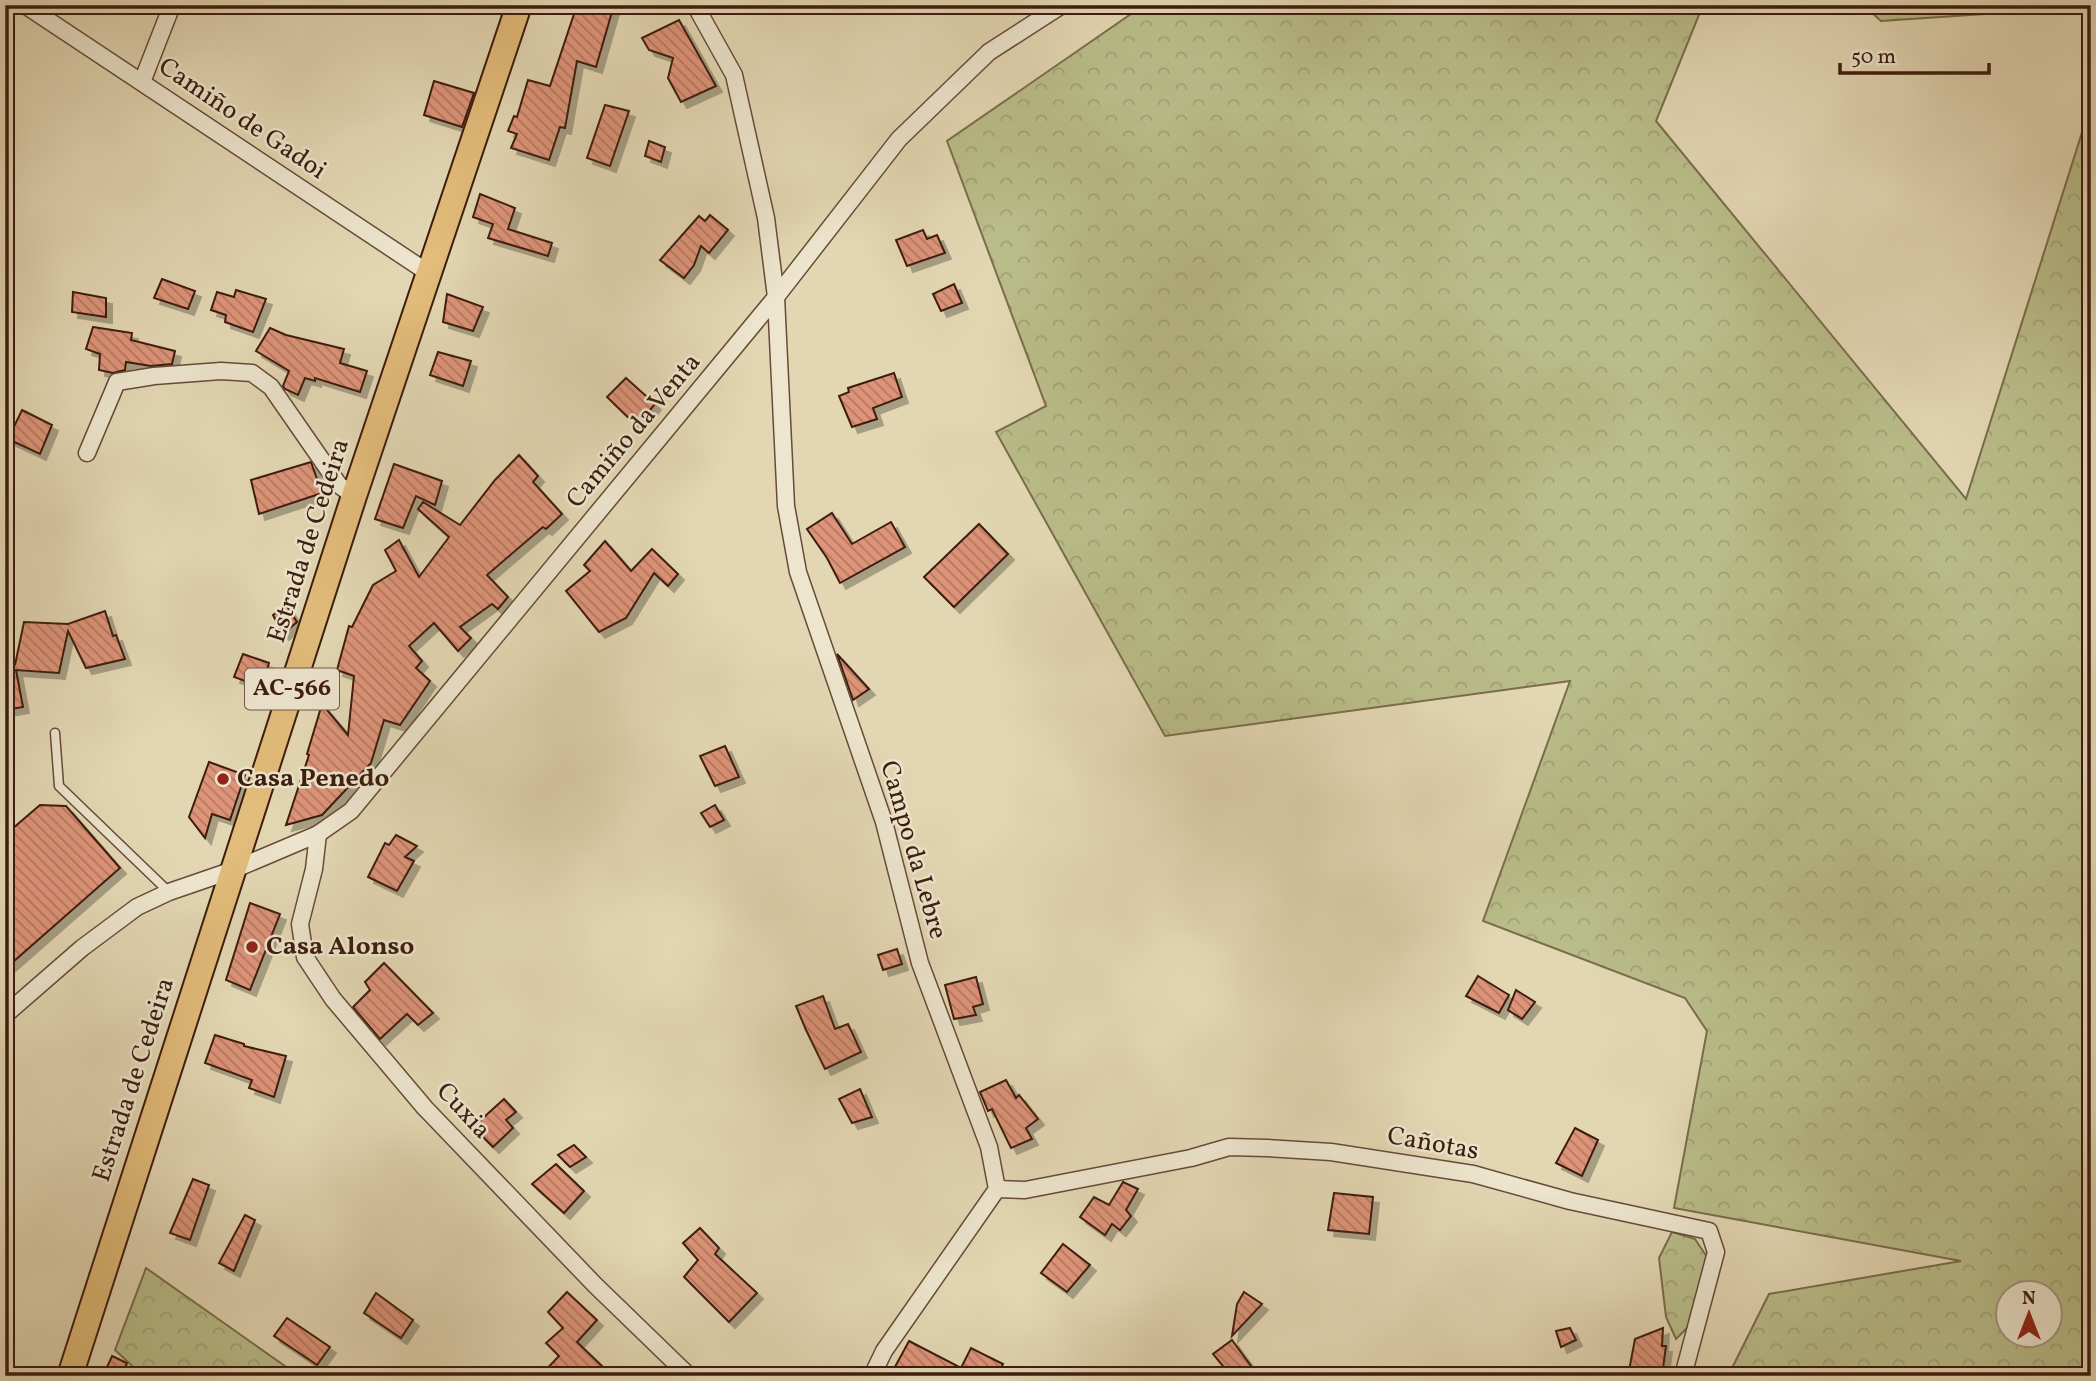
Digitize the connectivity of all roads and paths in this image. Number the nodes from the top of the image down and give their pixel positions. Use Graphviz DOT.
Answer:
graph roads {
  1 [pos="25,5"];
  2 [pos="172,5"];
  3 [pos="519,5"];
  4 [pos="695,5"];
  5 [pos="1062,5"];
  6 [pos="142,82"];
  7 [pos="430,274"];
  8 [pos="776,297"];
  9 [pos="87,453"];
  10 [pos="354,496"];
  11 [pos="55,733"];
  12 [pos="318,834"];
  13 [pos="233,870"];
  14 [pos="169,892"];
  15 [pos="5,1015"];
  16 [pos="997,1189"];
  17 [pos="70,1376"];
  18 [pos="689,1376"];
  19 [pos="872,1376"];
  20 [pos="1683,1376"];
  1 -- 6 [label="street, Camiño de Gadoi"];
  2 -- 6 [label="street"];
  3 -- 7 [label="main road, Estrada de Cedeira / AC-566"];
  4 -- 8 [label="street, Campo da Lebre"];
  5 -- 8 [label="street, Camiño da Venta"];
  6 -- 7 [label="street, Camiño de Gadoi"];
  7 -- 10 [label="main road, Estrada de Cedeira / AC-566"];
  8 -- 12 [label="street, Camiño da Venta"];
  8 -- 16 [label="street, Campo da Lebre"];
  9 -- 10 [label="street"];
  10 -- 13 [label="main road, Estrada de Cedeira / AC-566"];
  11 -- 14 [label="lane"];
  12 -- 13 [label="street, Camiño da Venta"];
  12 -- 18 [label="street, Cuxia"];
  13 -- 14 [label="street, Camiño da Venta"];
  13 -- 17 [label="main road, Estrada de Cedeira / AC-566"];
  14 -- 15 [label="street, Camiño da Venta"];
  16 -- 19 [label="street"];
  16 -- 20 [label="street, Cañotas"];
}
